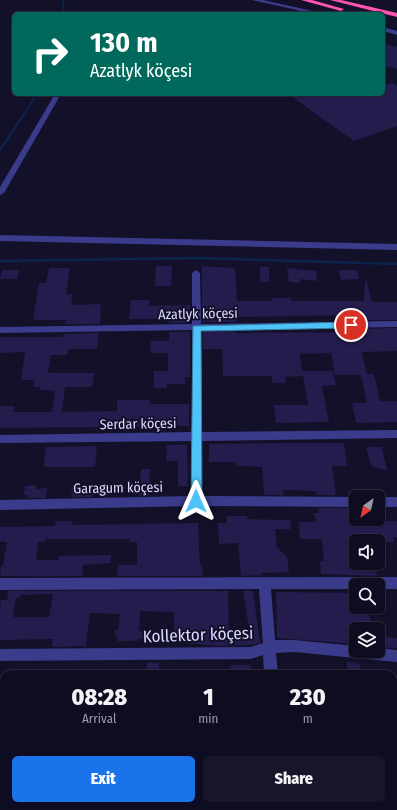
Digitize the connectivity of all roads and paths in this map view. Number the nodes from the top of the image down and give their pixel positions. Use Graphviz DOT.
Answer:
graph roads {
  1 [pos="255,0"];
  2 [pos="304,0"];
  3 [pos="333,0"];
  4 [pos="313,12"];
  5 [pos="355,12"];
  6 [pos="384,12"];
  7 [pos="385,12"];
  8 [pos="397,15"];
  9 [pos="385,20"];
  10 [pos="397,23"];
  11 [pos="385,29"];
  12 [pos="397,32"];
  13 [pos="57,96"];
  14 [pos="0,193"];
  15 [pos="0,238"];
  16 [pos="397,247"];
  17 [pos="196,273"];
  18 [pos="397,324"];
  19 [pos="196,328"];
  20 [pos="0,330"];
  21 [pos="397,434"];
  22 [pos="197,437"];
  23 [pos="0,439"];
  24 [pos="196,501"];
  25 [pos="349,502"];
  26 [pos="385,502"];
  27 [pos="397,502"];
  28 [pos="0,505"];
  29 [pos="265,583"];
  30 [pos="397,583"];
  31 [pos="0,584"];
  32 [pos="269,647"];
  33 [pos="0,655"];
  34 [pos="397,656"];
  35 [pos="271,670"];
  1 -- 4 [label="street"];
  2 -- 5 [label="highway"];
  3 -- 6 [label="highway"];
  7 -- 8 [label="highway"];
  9 -- 10 [label="highway"];
  11 -- 12 [label="street"];
  13 -- 14 [label="street"];
  15 -- 16 [label="street"];
  17 -- 19 [label="street"];
  18 -- 19 [label="street, Azatlyk köçesi"];
  19 -- 20 [label="street, Azatlyk köçesi"];
  19 -- 22 [label="street"];
  21 -- 22 [label="street, Serdar köçesi"];
  22 -- 23 [label="street, Serdar köçesi"];
  22 -- 24 [label="street"];
  24 -- 25 [label="street, Garagum köçesi"];
  24 -- 28 [label="street, Garagum köçesi"];
  26 -- 27 [label="street"];
  29 -- 30 [label="street"];
  29 -- 31 [label="street"];
  29 -- 32 [label="street"];
  32 -- 33 [label="street, Kollektor köçesi"];
  32 -- 34 [label="street, Kollektor köçesi"];
  32 -- 35 [label="street"];
}
